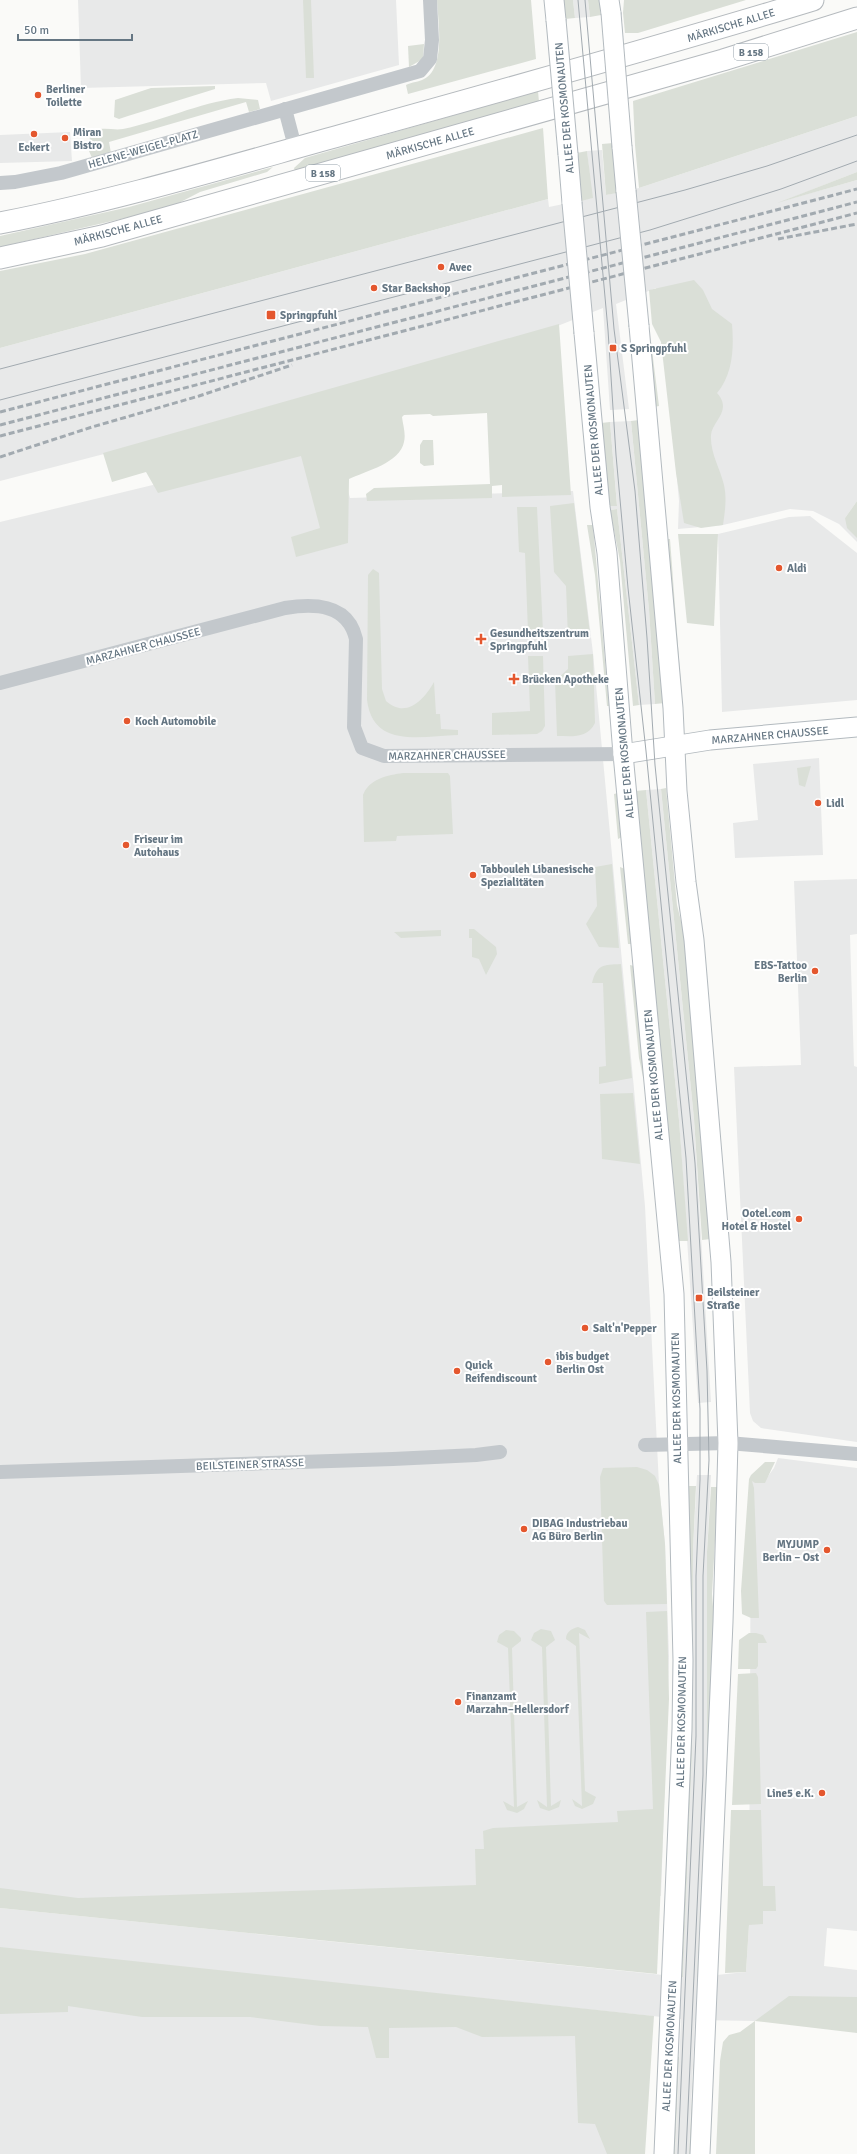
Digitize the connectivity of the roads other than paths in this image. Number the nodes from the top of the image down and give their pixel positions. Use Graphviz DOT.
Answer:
graph roads {
  1 [pos="430,0"];
  2 [pos="554,0"];
  3 [pos="813,0"];
  4 [pos="610,7"];
  5 [pos="857,18"];
  6 [pos="285,108"];
  7 [pos="296,148"];
  8 [pos="0,183"];
  9 [pos="177,214"];
  10 [pos="0,223"];
  11 [pos="0,258"];
  12 [pos="0,684"];
  13 [pos="857,727"];
  14 [pos="675,746"];
  15 [pos="623,754"];
  16 [pos="677,1443"];
  17 [pos="728,1443"];
  18 [pos="645,1445"];
  19 [pos="500,1452"];
  20 [pos="857,1454"];
  21 [pos="0,1472"];
  22 [pos="664,2154"];
  23 [pos="700,2154"];
  1 -- 6 [label="street, HELENE-WEIGEL-PLATZ"];
  2 -- 15 [label="main road, ALLEE DER KOSMONAUTEN, bridge"];
  3 -- 7 [label="main road, MÄRKISCHE ALLEE"];
  4 -- 14 [label="main road, bridge"];
  5 -- 9 [label="main road, MÄRKISCHE ALLEE / B 158"];
  6 -- 7 [label="street"];
  6 -- 8 [label="street, HELENE-WEIGEL-PLATZ"];
  7 -- 9 [label="main road"];
  7 -- 10 [label="main road, MÄRKISCHE ALLEE"];
  9 -- 11 [label="main road, MÄRKISCHE ALLEE / B 158"];
  12 -- 15 [label="street, MARZAHNER CHAUSSEE"];
  13 -- 14 [label="main road, MARZAHNER CHAUSSEE"];
  14 -- 15 [label="main road, MARZAHNER CHAUSSEE"];
  14 -- 17 [label="main road"];
  15 -- 16 [label="main road, ALLEE DER KOSMONAUTEN"];
  16 -- 17 [label="street"];
  16 -- 18 [label="street"];
  16 -- 22 [label="main road, ALLEE DER KOSMONAUTEN"];
  17 -- 20 [label="street"];
  17 -- 23 [label="main road"];
  19 -- 21 [label="street, BEILSTEINER STRASSE"];
}
